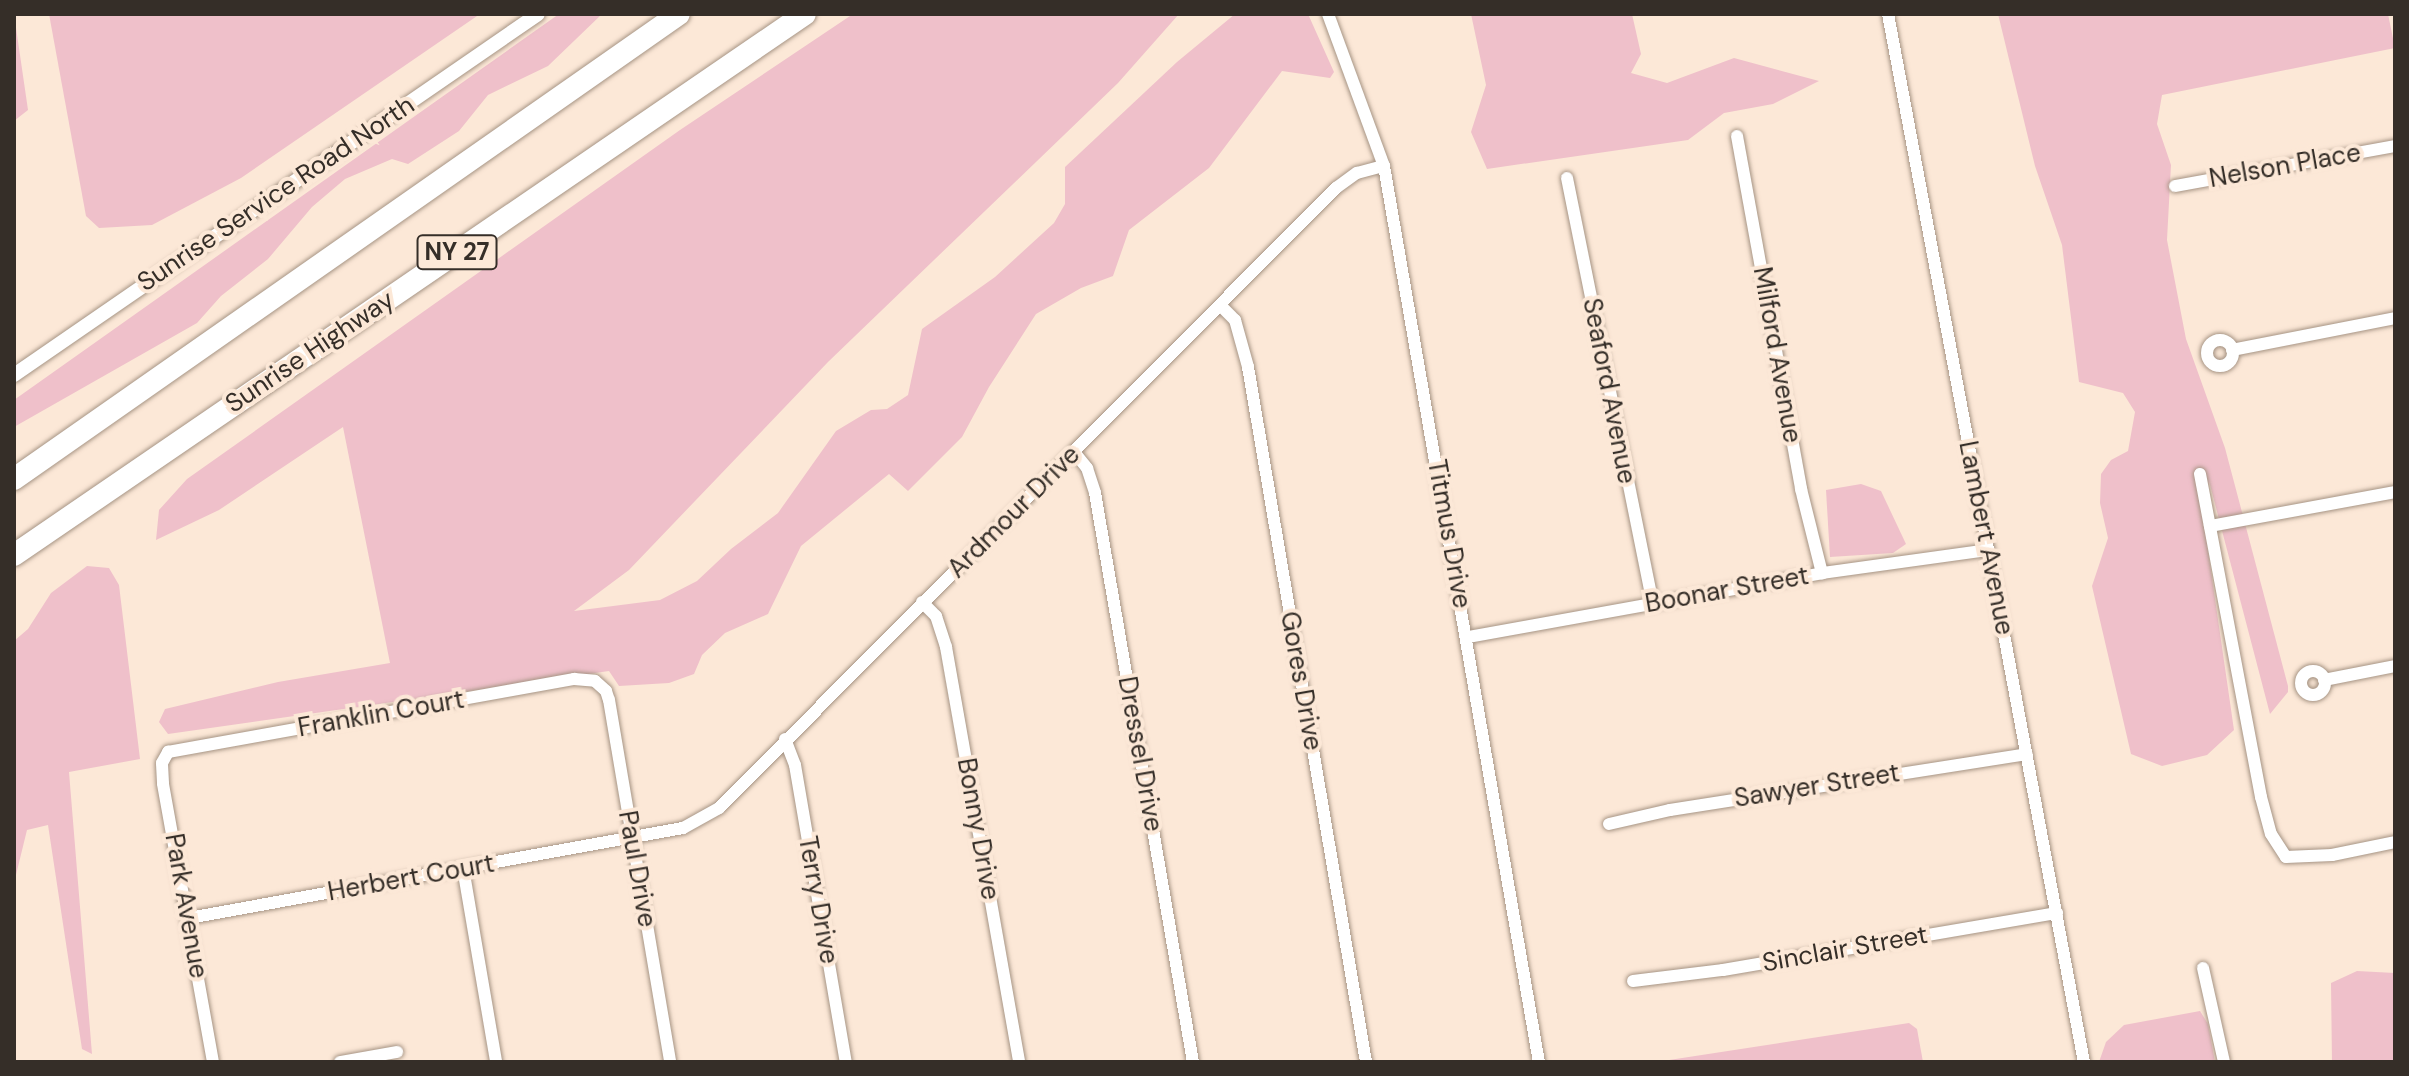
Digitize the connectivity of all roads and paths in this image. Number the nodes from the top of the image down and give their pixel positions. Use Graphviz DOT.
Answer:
graph roads {
  1 [pos="538,14"];
  2 [pos="679,14"];
  3 [pos="805,14"];
  4 [pos="1328,14"];
  5 [pos="1888,14"];
  6 [pos="1737,136"];
  7 [pos="2395,146"];
  8 [pos="1384,166"];
  9 [pos="1567,178"];
  10 [pos="2175,186"];
  11 [pos="1221,306"];
  12 [pos="2395,318"];
  13 [pos="2232,350"];
  14 [pos="14,375"];
  15 [pos="1074,452"];
  16 [pos="2200,474"];
  17 [pos="14,479"];
  18 [pos="2395,492"];
  19 [pos="2210,526"];
  20 [pos="1988,550"];
  21 [pos="14,555"];
  22 [pos="1822,573"];
  23 [pos="922,602"];
  24 [pos="1653,604"];
  25 [pos="1468,637"];
  26 [pos="2395,666"];
  27 [pos="2324,680"];
  28 [pos="595,681"];
  29 [pos="785,739"];
  30 [pos="168,752"];
  31 [pos="2027,754"];
  32 [pos="1609,824"];
  33 [pos="633,838"];
  34 [pos="2395,842"];
  35 [pos="463,868"];
  36 [pos="2057,913"];
  37 [pos="189,918"];
  38 [pos="2203,968"];
  39 [pos="1633,981"];
  40 [pos="397,1052"];
  41 [pos="213,1062"];
  42 [pos="340,1062"];
  43 [pos="496,1062"];
  44 [pos="670,1062"];
  45 [pos="846,1062"];
  46 [pos="1019,1062"];
  47 [pos="1193,1062"];
  48 [pos="1366,1062"];
  49 [pos="1539,1062"];
  50 [pos="2084,1062"];
  51 [pos="2224,1062"];
  1 -- 14 [label="street, Sunrise Service Road North"];
  2 -- 17 [label="highway, NY 27"];
  3 -- 21 [label="highway, Sunrise Highway / NY 27"];
  4 -- 8 [label="street, Titmus Drive"];
  5 -- 20 [label="street, Lambert Avenue"];
  6 -- 22 [label="street, Milford Avenue"];
  7 -- 10 [label="street, Nelson Place"];
  8 -- 11 [label="street, Ardmour Drive"];
  8 -- 25 [label="street, Titmus Drive"];
  9 -- 24 [label="street, Seaford Avenue"];
  11 -- 15 [label="street, Ardmour Drive"];
  11 -- 48 [label="street, Gores Drive"];
  12 -- 13 [label="street"];
  15 -- 23 [label="street, Ardmour Drive"];
  15 -- 47 [label="street, Dressel Drive"];
  16 -- 19 [label="street"];
  18 -- 19 [label="street"];
  19 -- 34 [label="street"];
  20 -- 22 [label="street, Boonar Street"];
  20 -- 31 [label="street, Lambert Avenue"];
  22 -- 24 [label="street, Boonar Street"];
  23 -- 29 [label="street, Ardmour Drive"];
  23 -- 46 [label="street, Bonny Drive"];
  24 -- 25 [label="street, Boonar Street"];
  25 -- 49 [label="street, Titmus Drive"];
  26 -- 27 [label="street"];
  28 -- 30 [label="street, Franklin Court"];
  28 -- 33 [label="street, Paul Drive"];
  29 -- 33 [label="street, Ardmour Drive"];
  29 -- 45 [label="street, Terry Drive"];
  30 -- 37 [label="street, Park Avenue"];
  31 -- 32 [label="street, Sawyer Street"];
  31 -- 36 [label="street, Lambert Avenue"];
  33 -- 35 [label="street, Herbert Court"];
  33 -- 44 [label="street, Paul Drive"];
  35 -- 37 [label="street, Herbert Court"];
  35 -- 43 [label="street"];
  36 -- 39 [label="street, Sinclair Street"];
  36 -- 50 [label="street, Lambert Avenue"];
  37 -- 41 [label="street, Park Avenue"];
  38 -- 51 [label="street"];
  40 -- 42 [label="street"];
}
